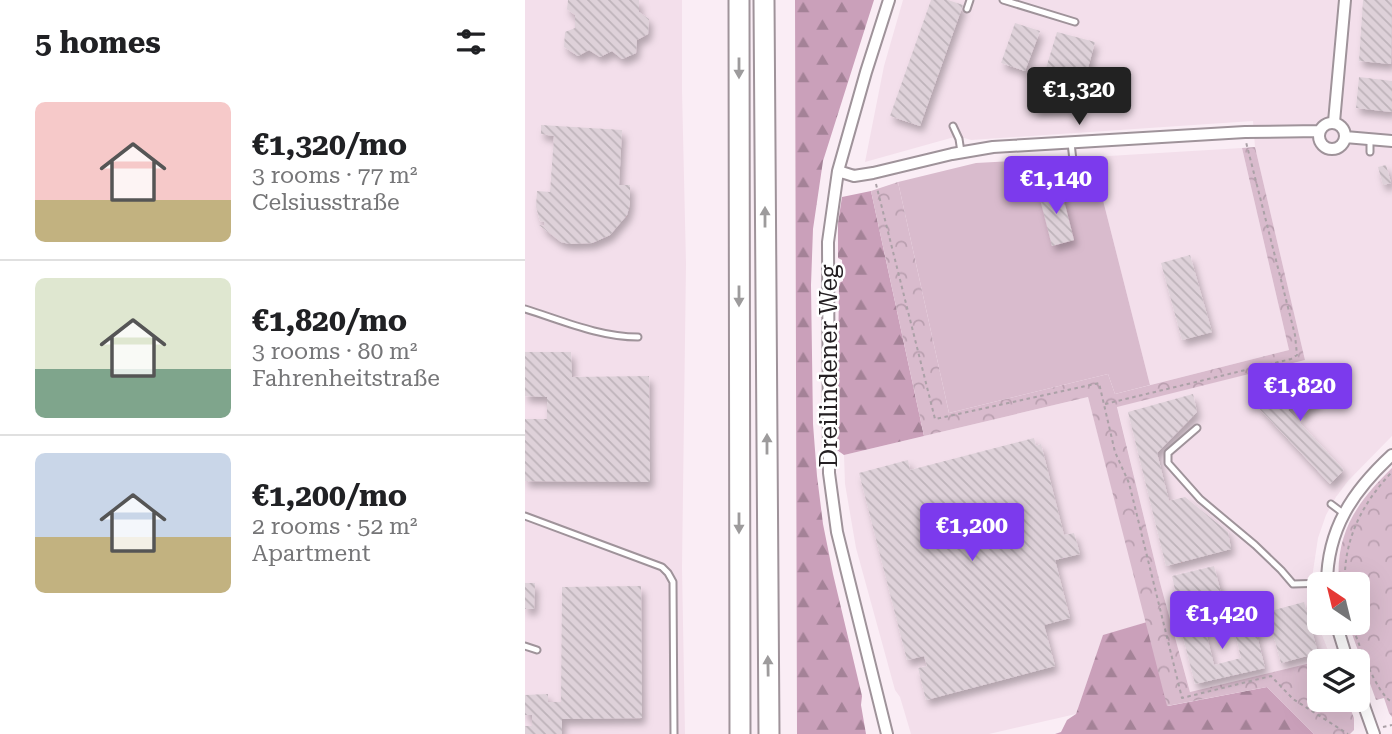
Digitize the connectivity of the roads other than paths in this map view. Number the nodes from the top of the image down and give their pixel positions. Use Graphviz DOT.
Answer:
graph roads {
  1 [pos="739,0"];
  2 [pos="764,0"];
  3 [pos="889,0"];
  4 [pos="969,0"];
  5 [pos="1003,0"];
  6 [pos="1345,0"];
  7 [pos="967,9"];
  8 [pos="1075,22"];
  9 [pos="1334,122"];
  10 [pos="953,126"];
  11 [pos="1319,131"];
  12 [pos="1345,138"];
  13 [pos="1370,139"];
  14 [pos="1392,141"];
  15 [pos="1071,143"];
  16 [pos="961,152"];
  17 [pos="1370,152"];
  18 [pos="1074,169"];
  19 [pos="838,171"];
  20 [pos="525,309"];
  21 [pos="638,337"];
  22 [pos="1197,428"];
  23 [pos="1392,455"];
  24 [pos="1331,504"];
  25 [pos="1343,513"];
  26 [pos="525,516"];
  27 [pos="1328,572"];
  28 [pos="1307,584"];
  29 [pos="525,646"];
  30 [pos="537,650"];
  31 [pos="1366,712"];
  32 [pos="674,734"];
  33 [pos="740,734"];
  34 [pos="769,734"];
  35 [pos="887,734"];
  36 [pos="1374,734"];
  1 -- 33 [label="highway, one-way"];
  34 -- 2 [label="highway, one-way"];
  3 -- 19 [label="street, Dreilindener Weg"];
  4 -- 7 [label="lane"];
  5 -- 8 [label="lane"];
  6 -- 9 [label="street"];
  9 -- 11 [label="street"];
  9 -- 12 [label="street"];
  10 -- 16 [label="lane"];
  11 -- 12 [label="street"];
  11 -- 15 [label="street"];
  12 -- 13 [label="street"];
  13 -- 14 [label="street"];
  13 -- 17 [label="lane"];
  15 -- 16 [label="street"];
  15 -- 18 [label="lane"];
  16 -- 19 [label="street"];
  19 -- 35 [label="street, Dreilindener Weg"];
  20 -- 21 [label="lane"];
  22 -- 28 [label="lane"];
  23 -- 25 [label="street"];
  24 -- 25 [label="lane"];
  25 -- 27 [label="street"];
  26 -- 32 [label="lane"];
  29 -- 30 [label="lane"];
  31 -- 36 [label="street"];
}
